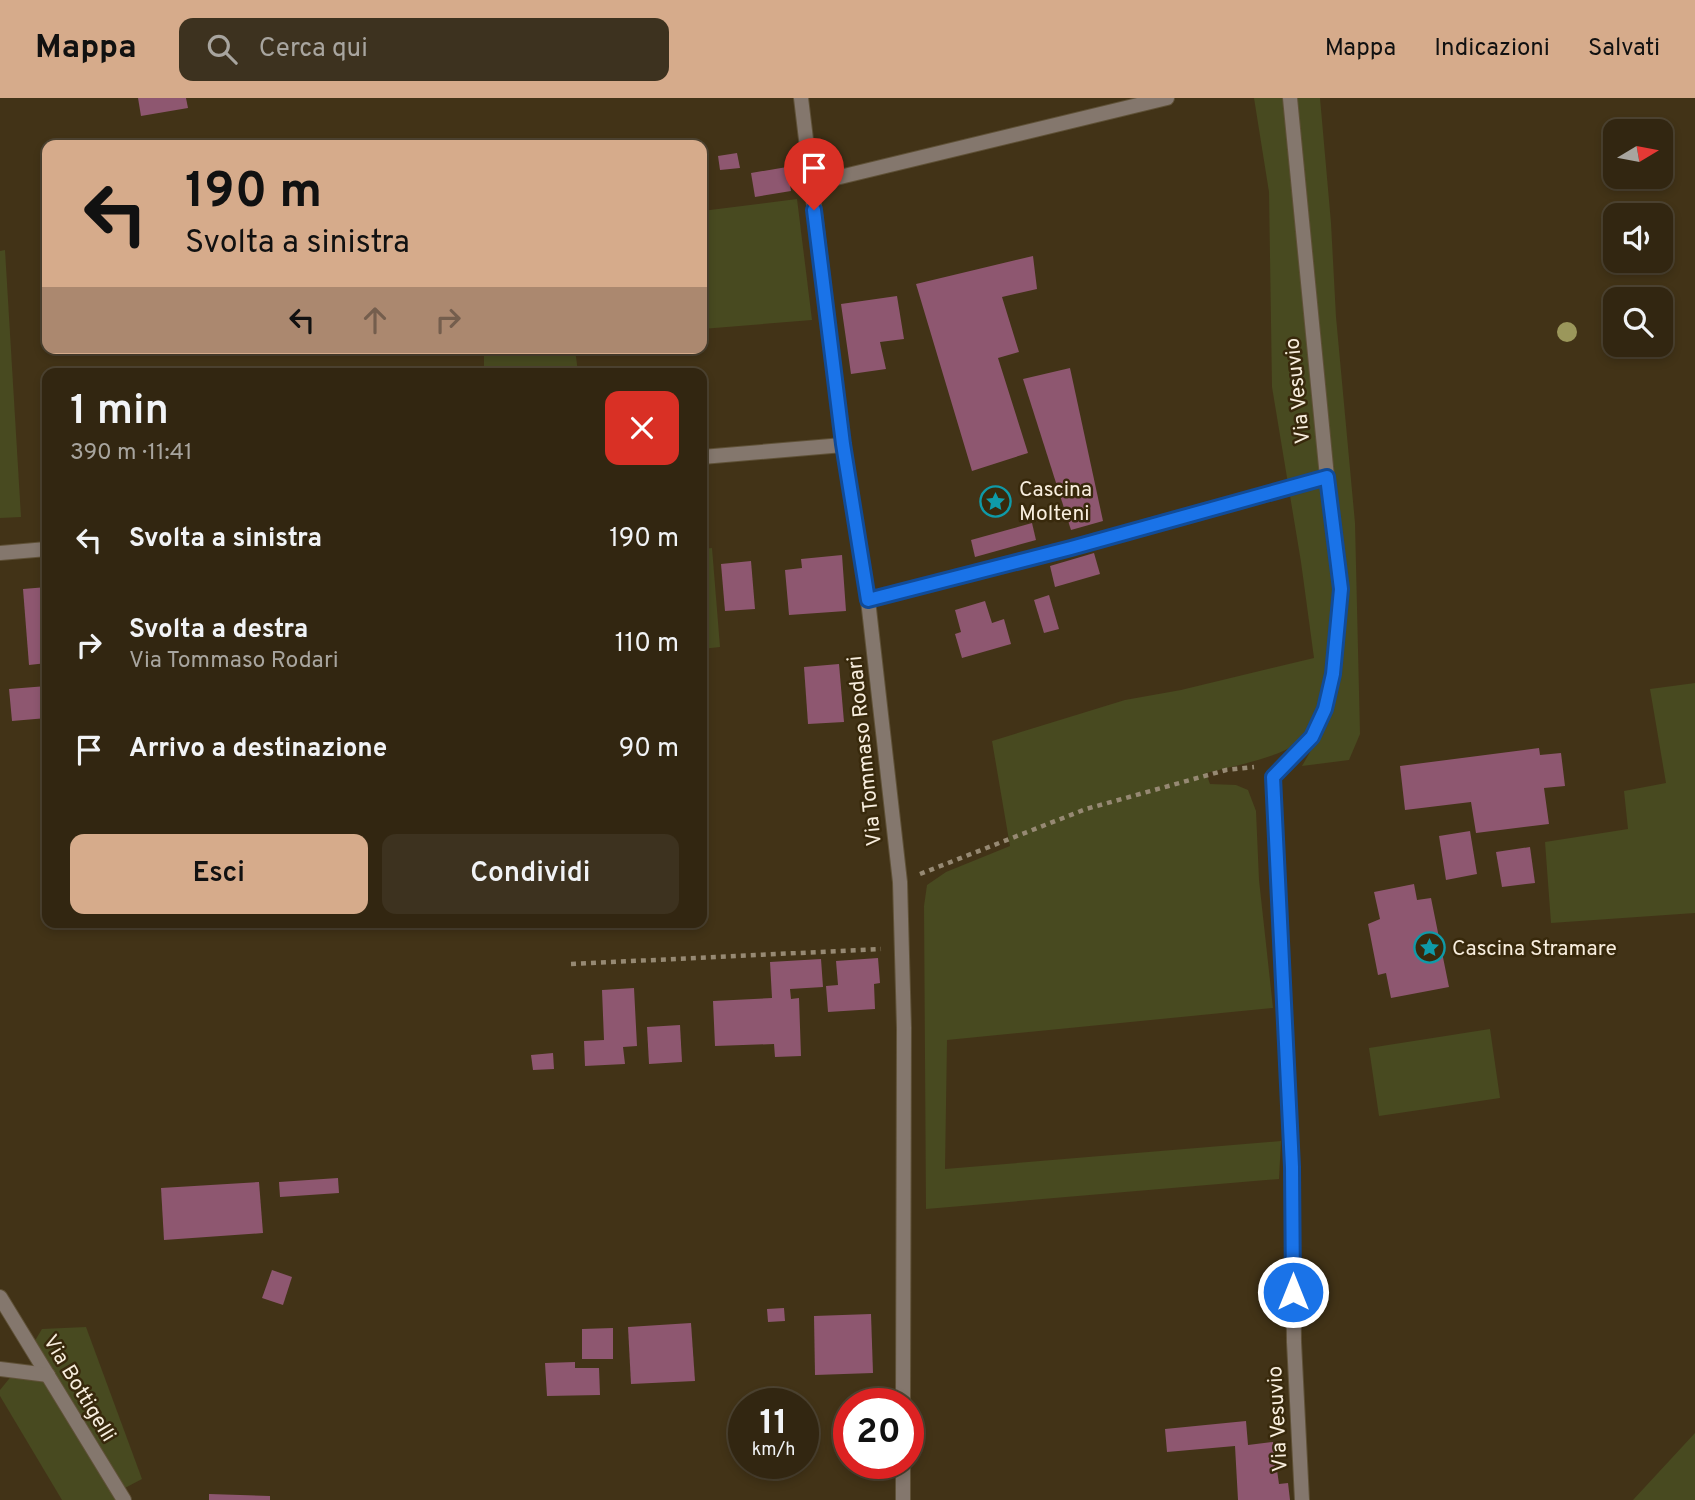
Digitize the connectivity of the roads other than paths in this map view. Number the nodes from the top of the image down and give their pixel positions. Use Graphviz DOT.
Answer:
graph roads {
  1 [pos="802,98"];
  2 [pos="1167,98"];
  3 [pos="1290,98"];
  4 [pos="811,184"];
  5 [pos="843,444"];
  6 [pos="707,457"];
  7 [pos="1327,477"];
  8 [pos="42,549"];
  9 [pos="0,553"];
  10 [pos="868,600"];
  11 [pos="0,1297"];
  12 [pos="0,1369"];
  13 [pos="48,1375"];
  14 [pos="903,1388"];
  15 [pos="903,1479"];
  16 [pos="124,1500"];
  17 [pos="903,1500"];
  18 [pos="1302,1500"];
  1 -- 4 [label="street, Via Tommaso Rodari"];
  2 -- 4 [label="street"];
  3 -- 7 [label="street, Via Vesuvio"];
  4 -- 5 [label="street, Via Tommaso Rodari"];
  5 -- 6 [label="street"];
  5 -- 10 [label="street, Via Tommaso Rodari"];
  7 -- 10 [label="street"];
  7 -- 18 [label="street, Via Vesuvio"];
  8 -- 9 [label="street"];
  10 -- 14 [label="street, Via Tommaso Rodari"];
  11 -- 13 [label="street, Via Bottigelli"];
  12 -- 13 [label="street"];
  13 -- 16 [label="street, Via Bottigelli"];
  15 -- 17 [label="street"];
}
